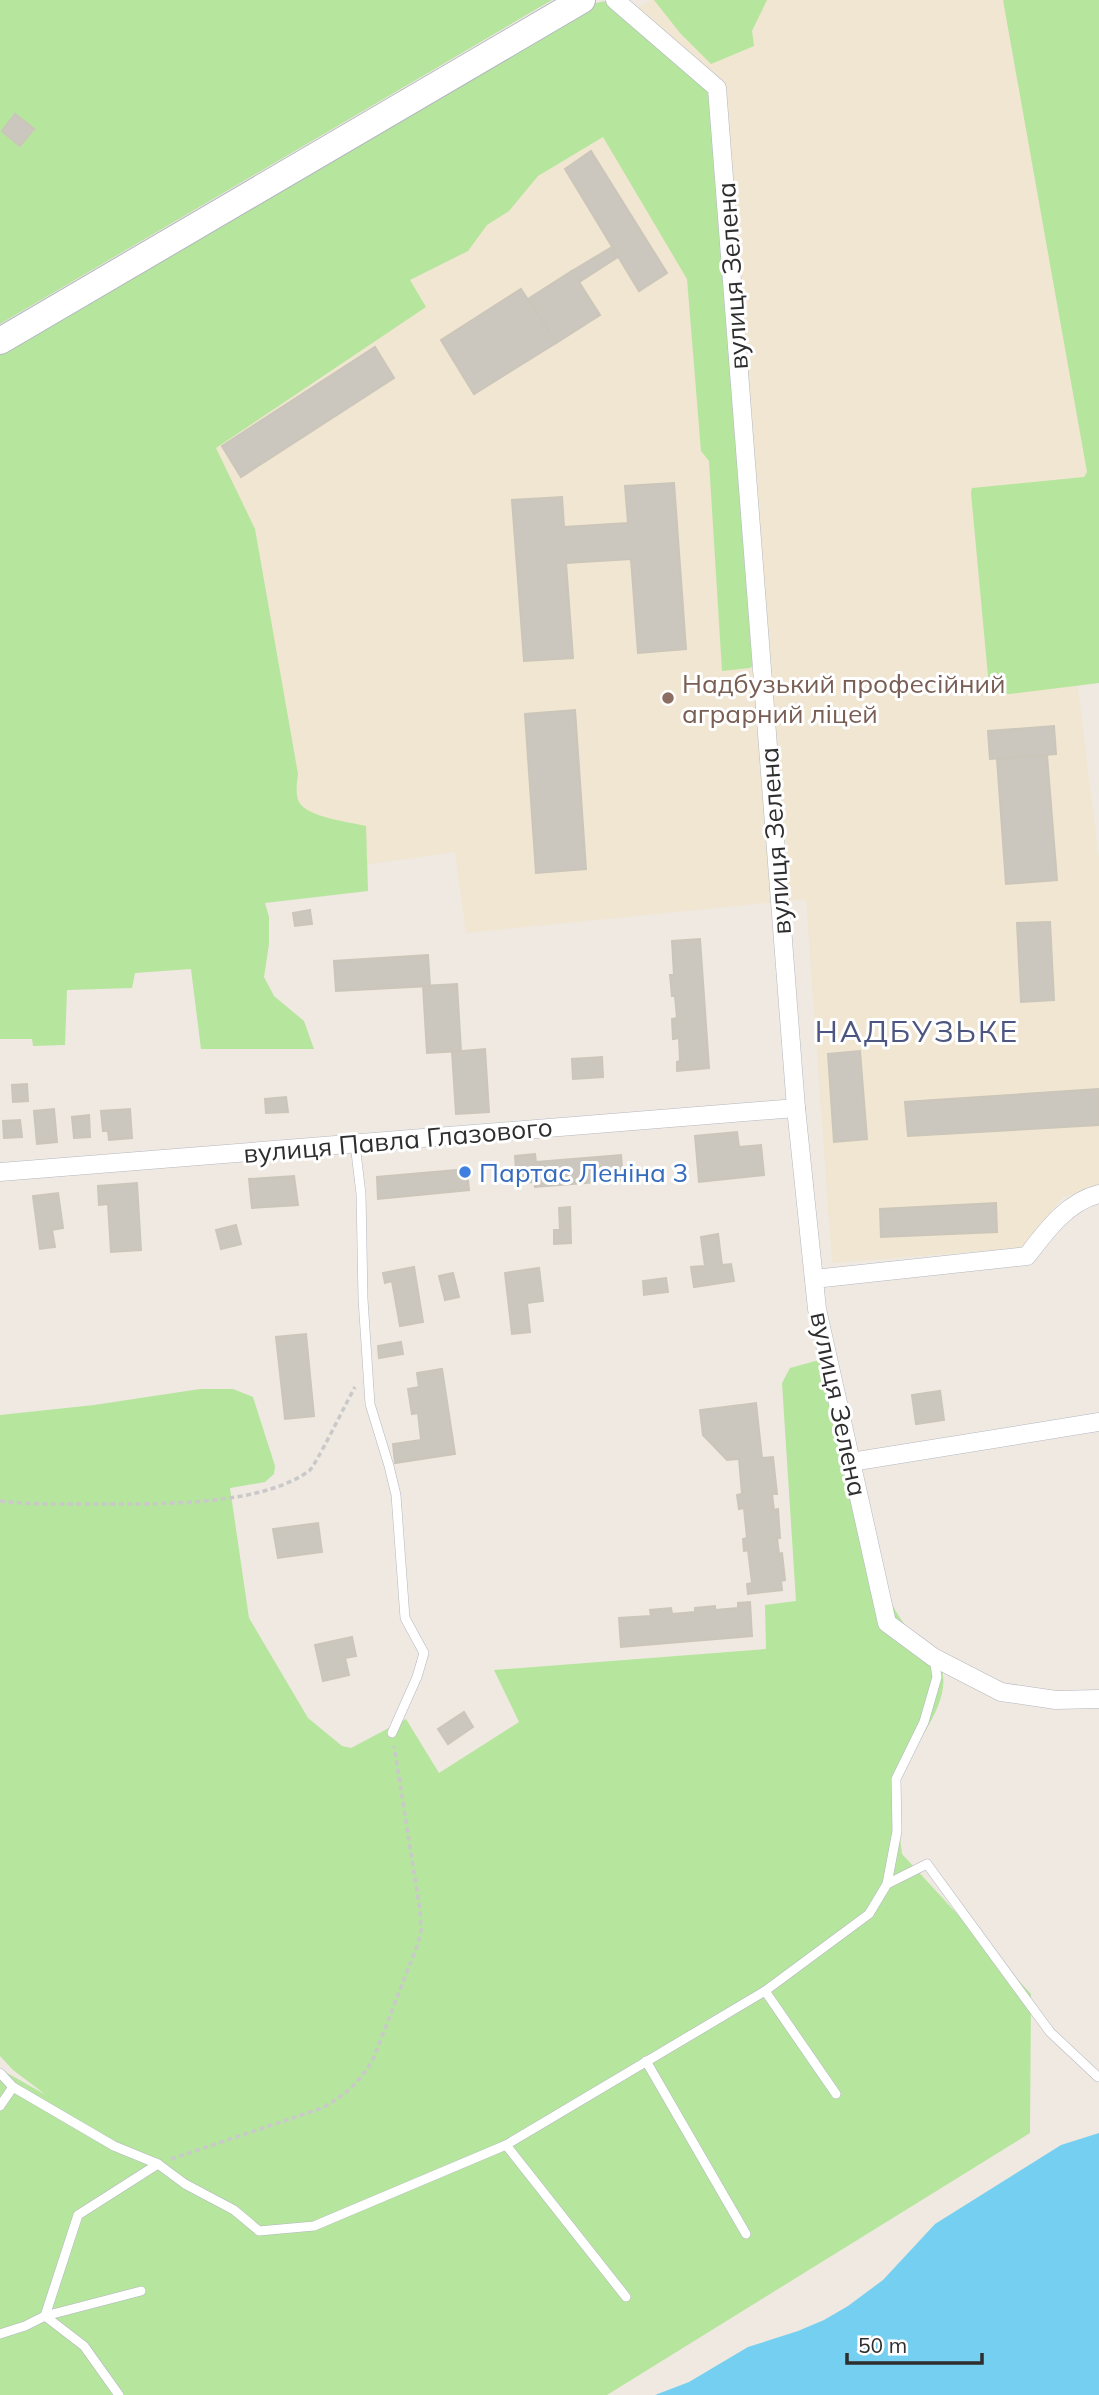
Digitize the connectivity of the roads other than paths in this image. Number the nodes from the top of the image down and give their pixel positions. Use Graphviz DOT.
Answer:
graph roads {
  1 [pos="582,0"];
  2 [pos="615,0"];
  3 [pos="0,341"];
  4 [pos="796,1108"];
  5 [pos="355,1144"];
  6 [pos="0,1172"];
  7 [pos="1099,1194"];
  8 [pos="814,1279"];
  9 [pos="1099,1422"];
  10 [pos="851,1462"];
  11 [pos="933,1657"];
  12 [pos="1099,1699"];
  13 [pos="392,1733"];
  14 [pos="887,1884"];
  15 [pos="765,1991"];
  16 [pos="646,2061"];
  17 [pos="0,2073"];
  18 [pos="1098,2077"];
  19 [pos="13,2087"];
  20 [pos="836,2094"];
  21 [pos="0,2106"];
  22 [pos="506,2145"];
  23 [pos="158,2164"];
  24 [pos="746,2234"];
  25 [pos="141,2291"];
  26 [pos="626,2297"];
  27 [pos="45,2316"];
  28 [pos="0,2334"];
  29 [pos="119,2395"];
  1 -- 3 [label="main road"];
  2 -- 4 [label="street, вулиця Зелена"];
  4 -- 5 [label="street, вулиця Павла Глазового"];
  4 -- 8 [label="street, вулиця Зелена"];
  5 -- 6 [label="street, вулиця Павла Глазового"];
  5 -- 13 [label="lane"];
  7 -- 8 [label="street"];
  8 -- 10 [label="street, вулиця Зелена"];
  9 -- 10 [label="street"];
  10 -- 11 [label="street, вулиця Зелена"];
  11 -- 12 [label="street, вулиця Зелена"];
  11 -- 14 [label="lane"];
  14 -- 15 [label="lane"];
  14 -- 18 [label="lane"];
  15 -- 16 [label="lane"];
  15 -- 20 [label="lane"];
  16 -- 22 [label="lane"];
  16 -- 24 [label="lane"];
  17 -- 19 [label="lane"];
  19 -- 21 [label="lane"];
  19 -- 23 [label="lane"];
  22 -- 23 [label="lane"];
  22 -- 26 [label="lane"];
  23 -- 27 [label="lane"];
  25 -- 27 [label="lane"];
  27 -- 28 [label="lane"];
  27 -- 29 [label="lane"];
}
